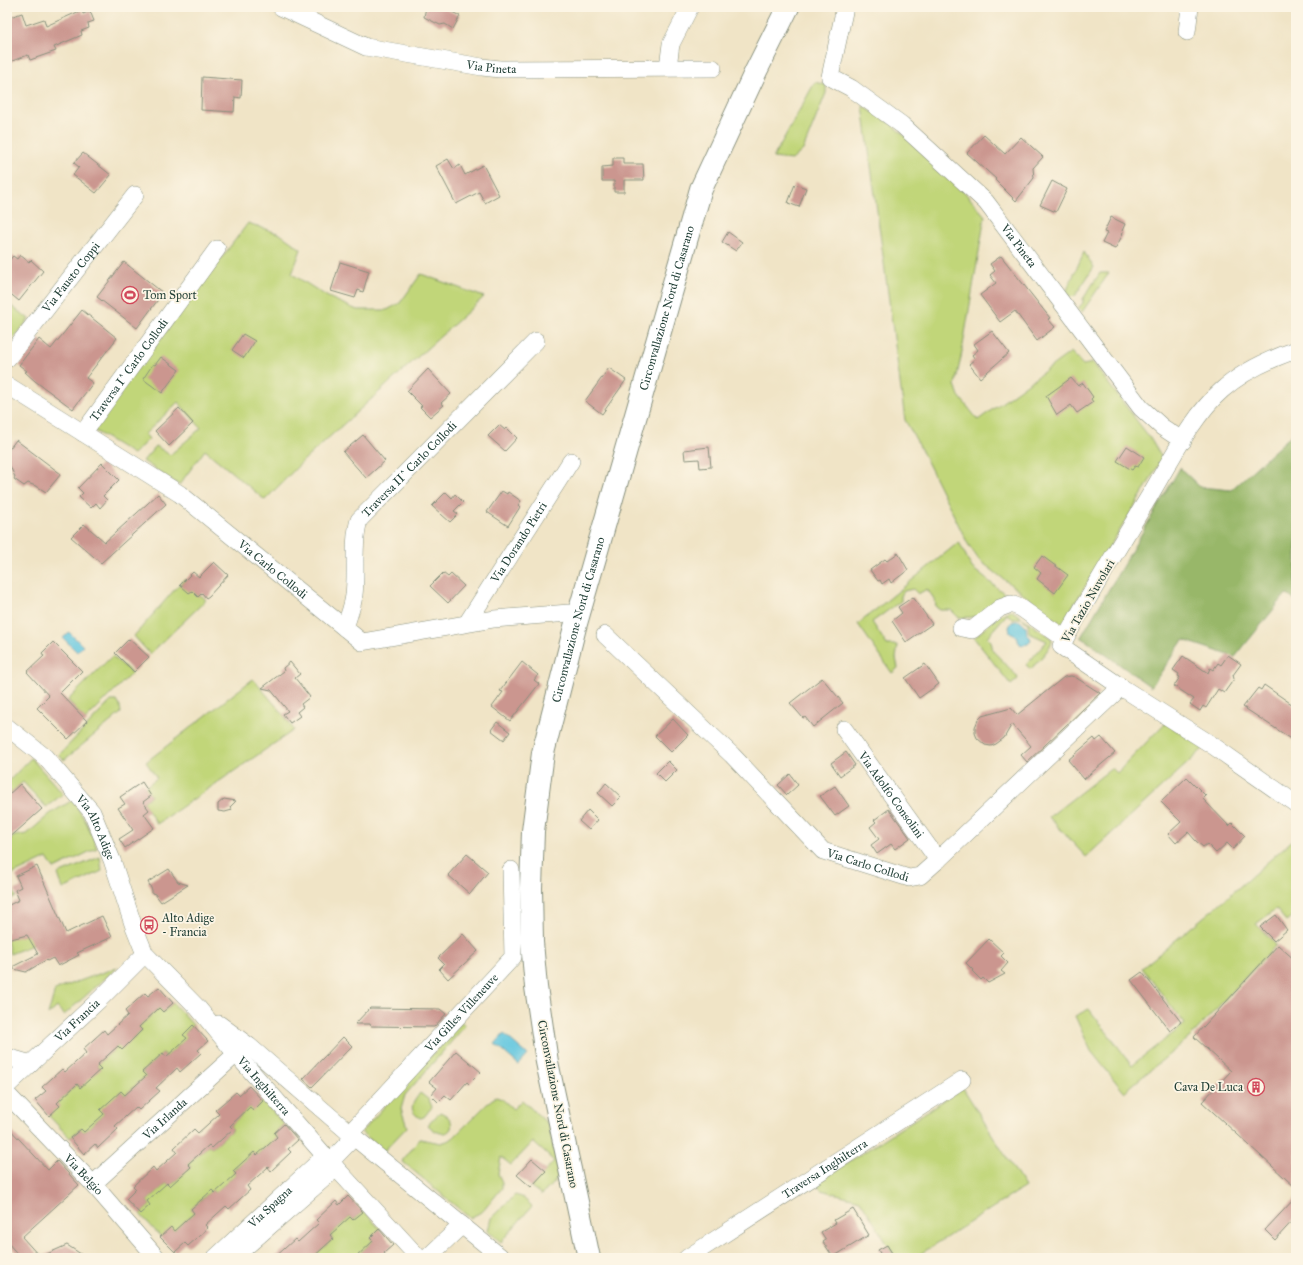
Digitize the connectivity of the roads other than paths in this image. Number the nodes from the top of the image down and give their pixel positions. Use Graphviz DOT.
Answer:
graph roads {
  1 [pos="281,7"];
  2 [pos="690,7"];
  3 [pos="788,7"];
  4 [pos="845,7"];
  5 [pos="1190,7"];
  6 [pos="1186,32"];
  7 [pos="668,67"];
  8 [pos="713,68"];
  9 [pos="135,195"];
  10 [pos="217,249"];
  11 [pos="536,341"];
  12 [pos="1296,350"];
  13 [pos="7,359"];
  14 [pos="7,385"];
  15 [pos="83,433"];
  16 [pos="1183,441"];
  17 [pos="571,461"];
  18 [pos="569,613"];
  19 [pos="468,623"];
  20 [pos="345,628"];
  21 [pos="961,628"];
  22 [pos="605,634"];
  23 [pos="1065,639"];
  24 [pos="1121,687"];
  25 [pos="7,727"];
  26 [pos="844,729"];
  27 [pos="1296,804"];
  28 [pos="938,860"];
  29 [pos="511,870"];
  30 [pos="145,954"];
  31 [pos="198,1008"];
  32 [pos="236,1054"];
  33 [pos="7,1057"];
  34 [pos="31,1064"];
  35 [pos="962,1080"];
  36 [pos="7,1086"];
  37 [pos="7,1094"];
  38 [pos="352,1135"];
  39 [pos="330,1162"];
  40 [pos="93,1184"];
  41 [pos="462,1225"];
  42 [pos="157,1258"];
  43 [pos="214,1258"];
  44 [pos="233,1258"];
  45 [pos="419,1258"];
  46 [pos="427,1258"];
  47 [pos="502,1258"];
  48 [pos="589,1258"];
  49 [pos="687,1258"];
  1 -- 7 [label="street, Via Pineta"];
  2 -- 7 [label="street"];
  3 -- 48 [label="main road, Circonvallazione Nord di Casarano"];
  4 -- 16 [label="street, Via Pineta"];
  5 -- 6 [label="street"];
  7 -- 8 [label="street, Via Pineta"];
  9 -- 13 [label="street, Via Fausto Coppi"];
  10 -- 15 [label="street, Traversa I^ Carlo Collodi"];
  11 -- 20 [label="street, Traversa II^ Carlo Collodi"];
  12 -- 16 [label="street, Via Tazio Nuvolari"];
  14 -- 15 [label="street, Via Carlo Collodi"];
  15 -- 20 [label="street, Via Carlo Collodi"];
  16 -- 23 [label="street, Via Tazio Nuvolari"];
  17 -- 19 [label="street, Via Dorando Pietri"];
  18 -- 19 [label="street, Via Carlo Collodi"];
  19 -- 20 [label="street, Via Carlo Collodi"];
  21 -- 23 [label="street"];
  22 -- 28 [label="street, Via Carlo Collodi"];
  23 -- 24 [label="street, Via Tazio Nuvolari"];
  24 -- 27 [label="street, Via Tazio Nuvolari"];
  24 -- 28 [label="street, Via Carlo Collodi"];
  25 -- 30 [label="street, Via Alto Adige"];
  26 -- 28 [label="street, Via Adolfo Consolini"];
  29 -- 38 [label="street, Via Gilles Villeneuve"];
  30 -- 31 [label="street, Via Inghilterra"];
  30 -- 34 [label="street, Via Francia"];
  31 -- 32 [label="street, Via Inghilterra"];
  31 -- 38 [label="street, Via Inghilterra"];
  32 -- 39 [label="street, Via Inghilterra"];
  32 -- 40 [label="street, Via Irlanda"];
  33 -- 34 [label="street"];
  34 -- 36 [label="street, Via Francia"];
  35 -- 49 [label="street, Traversa Inghilterra"];
  37 -- 40 [label="street, Via Belgio"];
  38 -- 39 [label="street"];
  38 -- 41 [label="street, Via Inghilterra"];
  39 -- 43 [label="street, Via Spagna"];
  39 -- 44 [label="street, Via Spagna"];
  39 -- 45 [label="street, Via Inghilterra"];
  40 -- 42 [label="street, Via Belgio"];
  41 -- 46 [label="street"];
  41 -- 47 [label="street, Via Inghilterra"];
}
